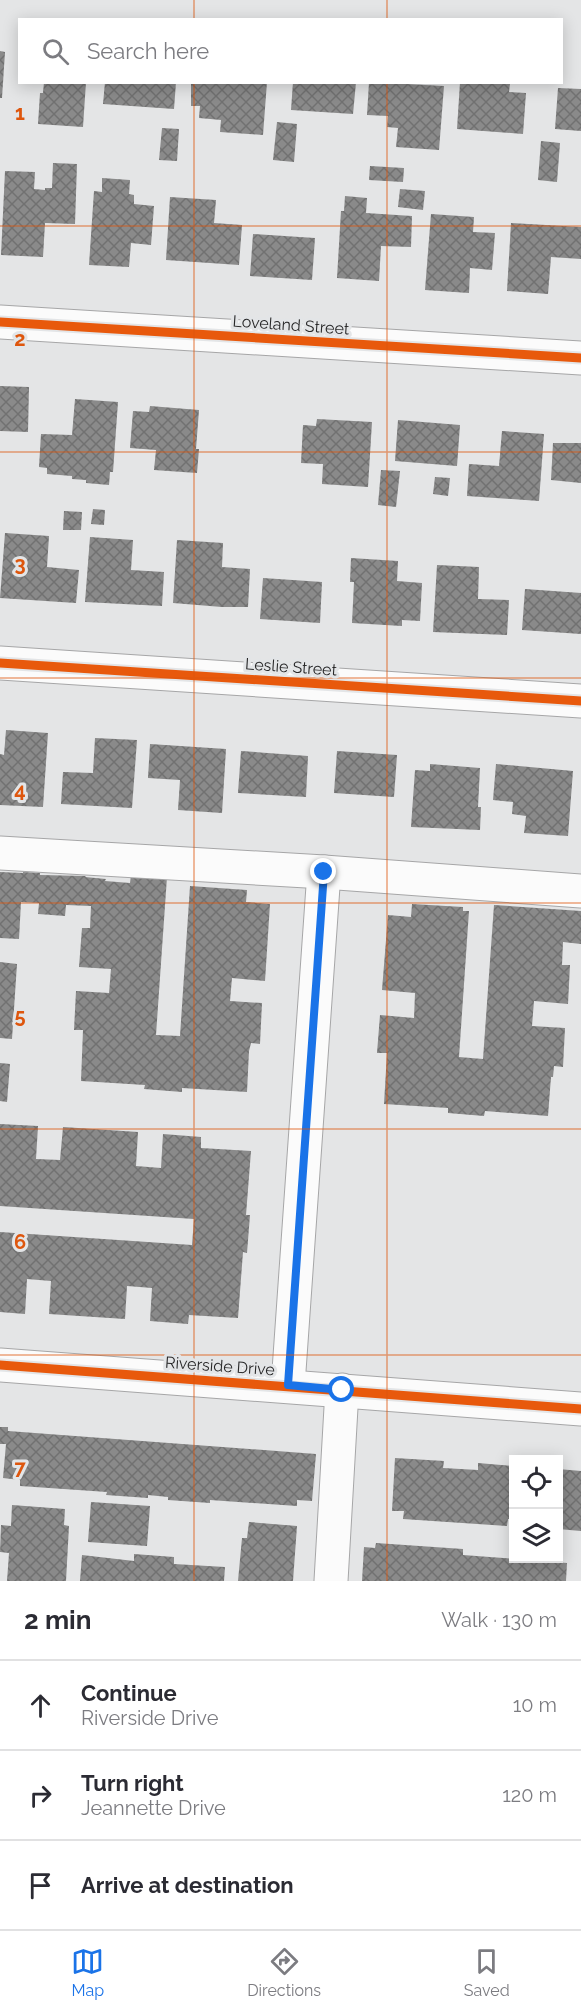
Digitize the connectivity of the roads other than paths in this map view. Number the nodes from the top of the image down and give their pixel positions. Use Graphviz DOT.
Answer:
graph roads {
  1 [pos="0,322"];
  2 [pos="581,358"];
  3 [pos="0,663"];
  4 [pos="581,701"];
  5 [pos="0,853"];
  6 [pos="324,872"];
  7 [pos="581,891"];
  8 [pos="0,1365"];
  9 [pos="288,1385"];
  10 [pos="342,1390"];
  11 [pos="581,1408"];
  12 [pos="331,1581"];
  1 -- 2 [label="street, Loveland Street"];
  3 -- 4 [label="street, Leslie Street"];
  5 -- 6 [label="street"];
  6 -- 7 [label="street"];
  6 -- 9 [label="street"];
  8 -- 9 [label="street, Riverside Drive"];
  9 -- 10 [label="street, Riverside Drive"];
  10 -- 11 [label="street, Riverside Drive"];
  10 -- 12 [label="street"];
}
